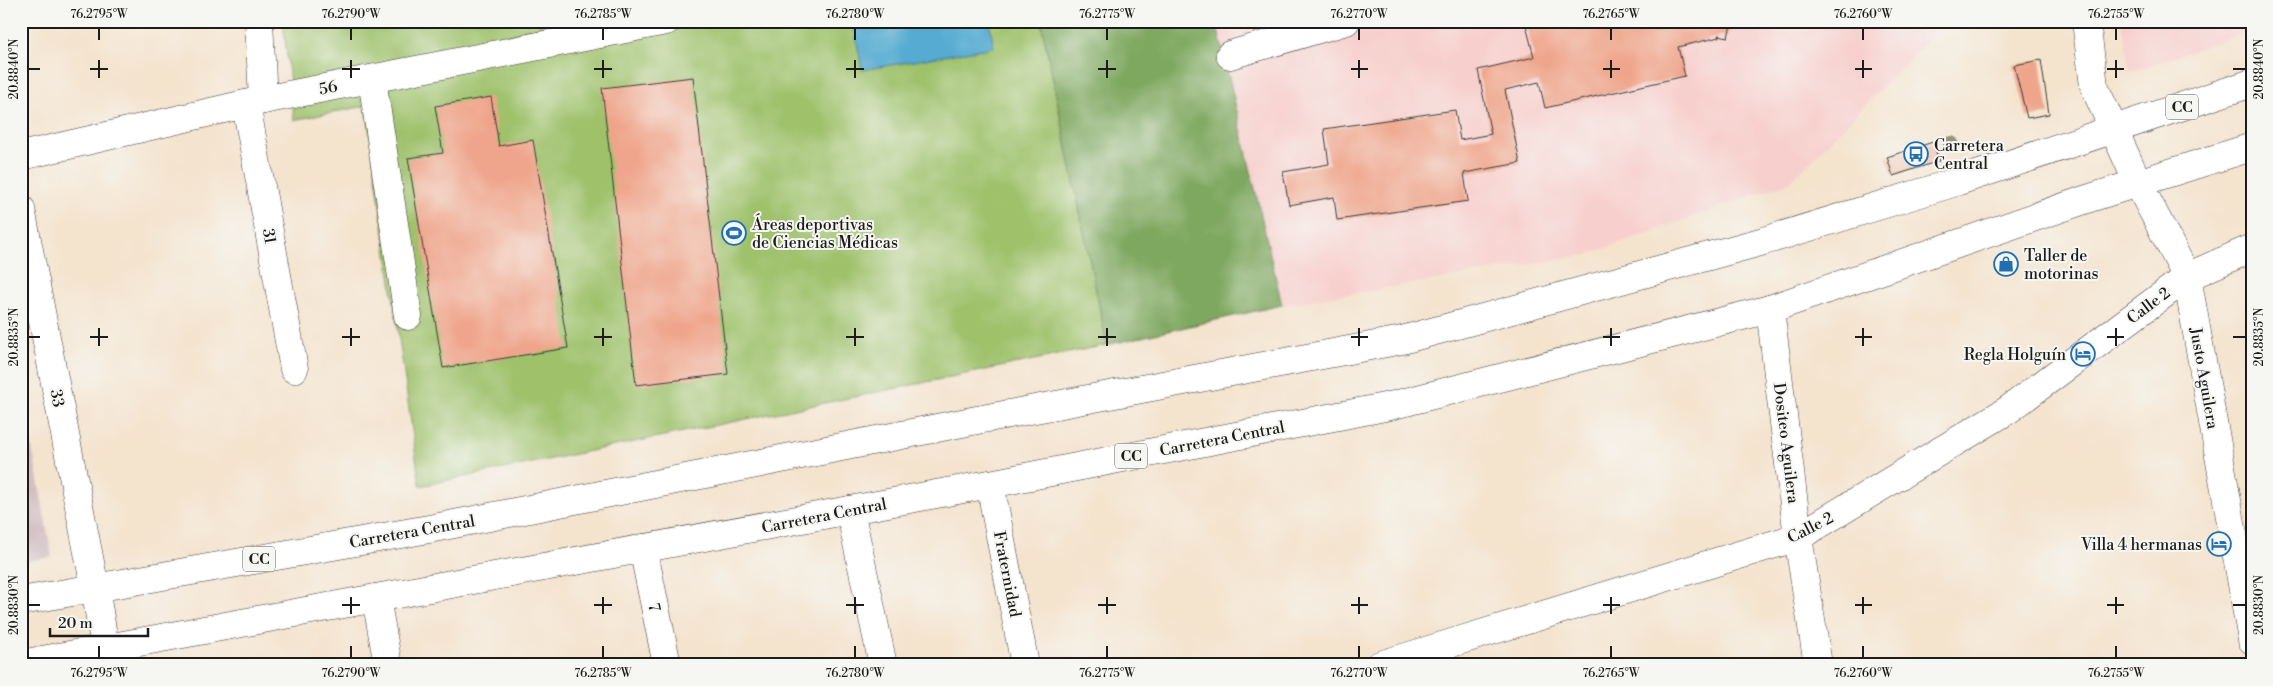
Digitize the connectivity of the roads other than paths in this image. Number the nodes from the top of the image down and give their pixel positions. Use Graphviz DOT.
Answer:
graph roads {
  1 [pos="259,21"];
  2 [pos="666,21"];
  3 [pos="1346,21"];
  4 [pos="2086,21"];
  5 [pos="1230,55"];
  6 [pos="372,78"];
  7 [pos="2252,83"];
  8 [pos="255,102"];
  9 [pos="2112,131"];
  10 [pos="2252,147"];
  11 [pos="21,156"];
  12 [pos="2138,183"];
  13 [pos="21,209"];
  14 [pos="2252,248"];
  15 [pos="2187,277"];
  16 [pos="1770,309"];
  17 [pos="408,316"];
  18 [pos="294,369"];
  19 [pos="990,484"];
  20 [pos="850,510"];
  21 [pos="1798,537"];
  22 [pos="643,548"];
  23 [pos="95,588"];
  24 [pos="376,598"];
  25 [pos="21,601"];
  26 [pos="2252,640"];
  27 [pos="106,657"];
  28 [pos="21,664"];
  29 [pos="388,665"];
  30 [pos="667,665"];
  31 [pos="883,665"];
  32 [pos="1025,665"];
  33 [pos="1380,665"];
  34 [pos="1818,665"];
  1 -- 8 [label="main road, 31"];
  2 -- 6 [label="main road, 56"];
  3 -- 5 [label="main road"];
  4 -- 9 [label="main road, Justo Aguilera"];
  6 -- 8 [label="main road, 56"];
  6 -- 17 [label="main road"];
  7 -- 9 [label="main road, Carretera Central / CC"];
  8 -- 11 [label="main road, 56"];
  8 -- 18 [label="main road, 31"];
  9 -- 12 [label="main road, Justo Aguilera"];
  9 -- 23 [label="main road, Carretera Central / CC"];
  10 -- 12 [label="main road, Carretera Central / CC"];
  12 -- 15 [label="main road, Justo Aguilera"];
  12 -- 16 [label="main road, Carretera Central / CC"];
  13 -- 23 [label="main road, 33"];
  14 -- 15 [label="main road, Calle 2"];
  15 -- 21 [label="main road, Calle 2"];
  15 -- 26 [label="main road, Justo Aguilera"];
  16 -- 19 [label="main road, Carretera Central / CC"];
  16 -- 21 [label="main road, Dositeo Aguilera"];
  19 -- 20 [label="main road, Carretera Central / CC"];
  19 -- 32 [label="main road, Fraternidad"];
  20 -- 22 [label="main road, Carretera Central / CC"];
  20 -- 31 [label="main road"];
  21 -- 33 [label="main road, Calle 2"];
  21 -- 34 [label="main road, Dositeo Aguilera"];
  22 -- 24 [label="main road, Carretera Central / CC"];
  22 -- 30 [label="main road, 7"];
  23 -- 25 [label="main road, Carretera Central / CC"];
  23 -- 27 [label="main road, 33"];
  24 -- 27 [label="main road, Carretera Central / CC"];
  24 -- 29 [label="main road"];
  27 -- 28 [label="main road, Carretera Central / CC"];
}
